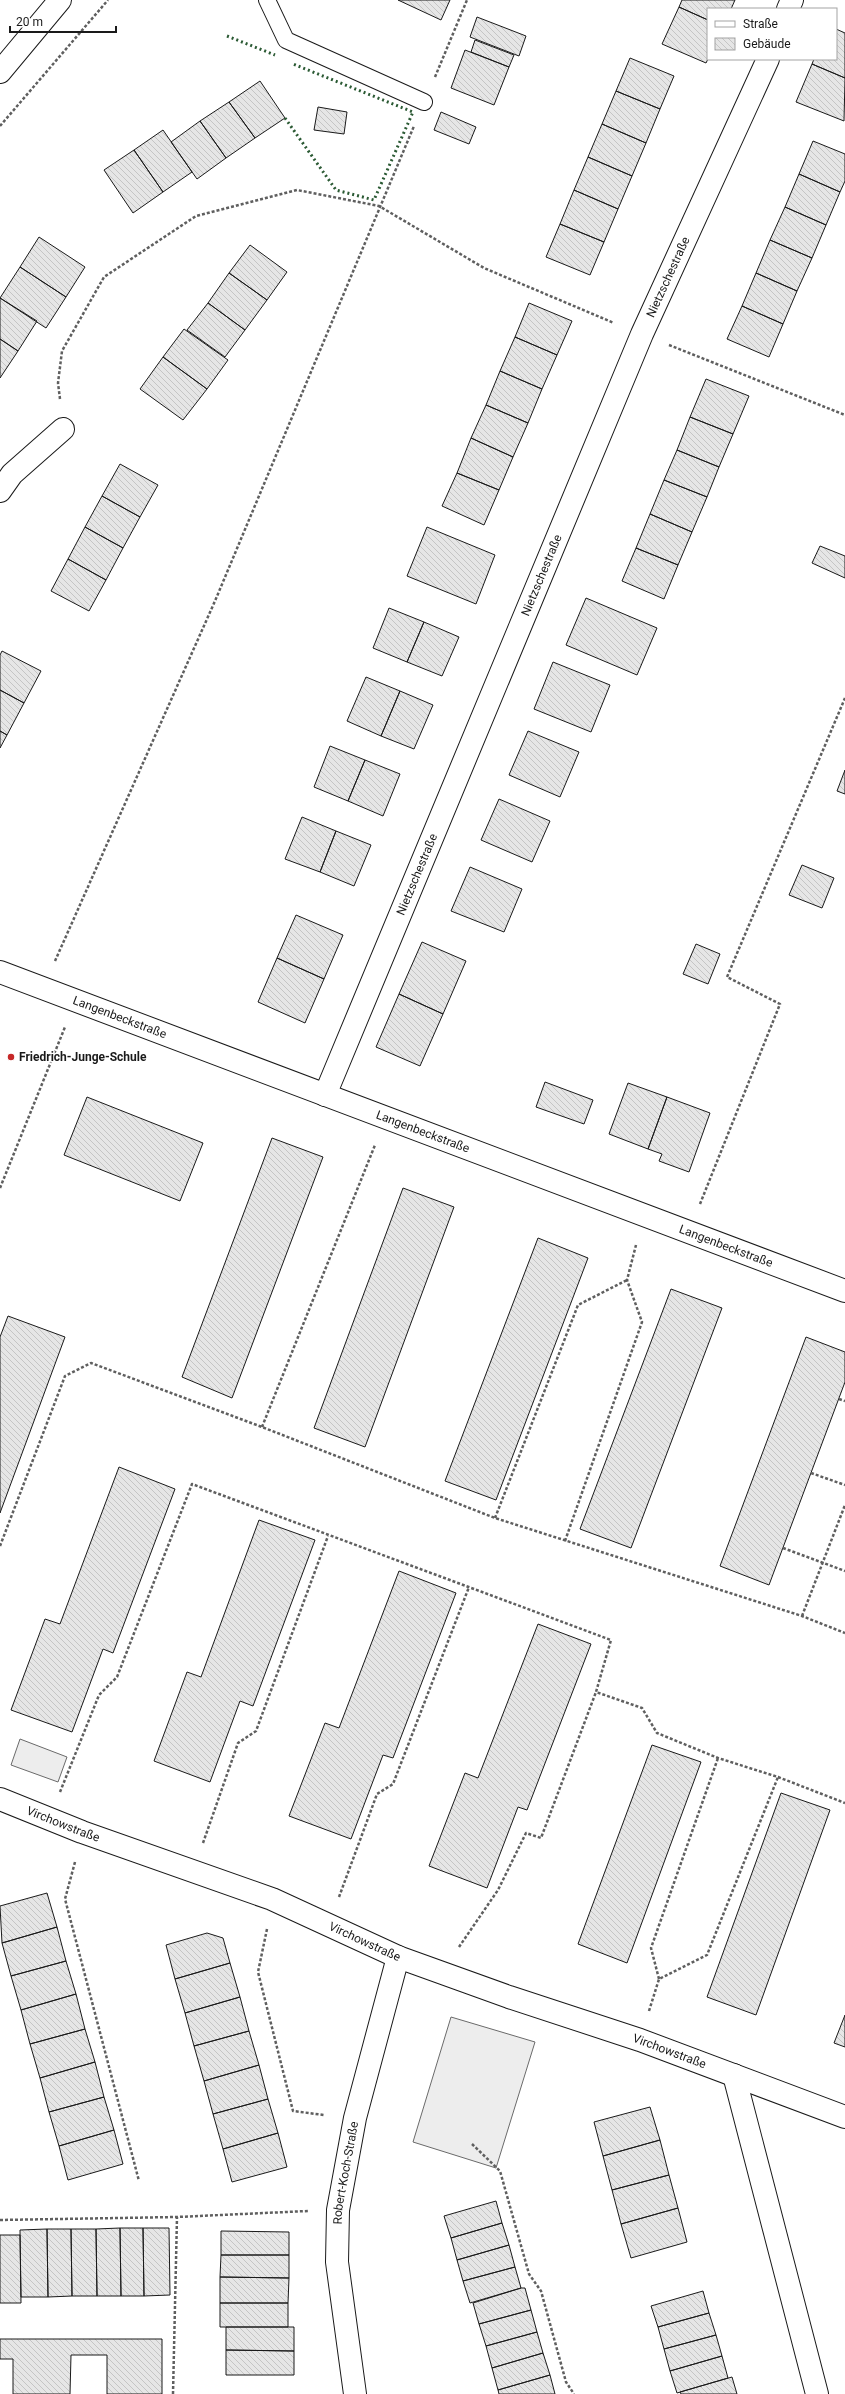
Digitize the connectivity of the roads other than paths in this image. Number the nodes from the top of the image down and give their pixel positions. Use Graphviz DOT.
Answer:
graph roads {
  1 [pos="60,0"];
  2 [pos="267,0"];
  3 [pos="768,60"];
  4 [pos="0,72"];
  5 [pos="424,102"];
  6 [pos="63,430"];
  7 [pos="0,491"];
  8 [pos="0,972"];
  9 [pos="325,1095"];
  10 [pos="845,1291"];
  11 [pos="0,1799"];
  12 [pos="398,1957"];
  13 [pos="734,2075"];
  14 [pos="845,2117"];
  15 [pos="355,2394"];
  16 [pos="818,2394"];
  1 -- 4 [label="street"];
  2 -- 5 [label="lane"];
  3 -- 9 [label="street, Nietzschestraße"];
  6 -- 7 [label="street"];
  8 -- 9 [label="street, Langenbeckstraße"];
  9 -- 10 [label="street, Langenbeckstraße"];
  11 -- 12 [label="street, Virchowstraße"];
  12 -- 13 [label="street, Virchowstraße"];
  12 -- 15 [label="street, Robert-Koch-Straße"];
  13 -- 14 [label="street, Virchowstraße"];
  13 -- 16 [label="street"];
}
